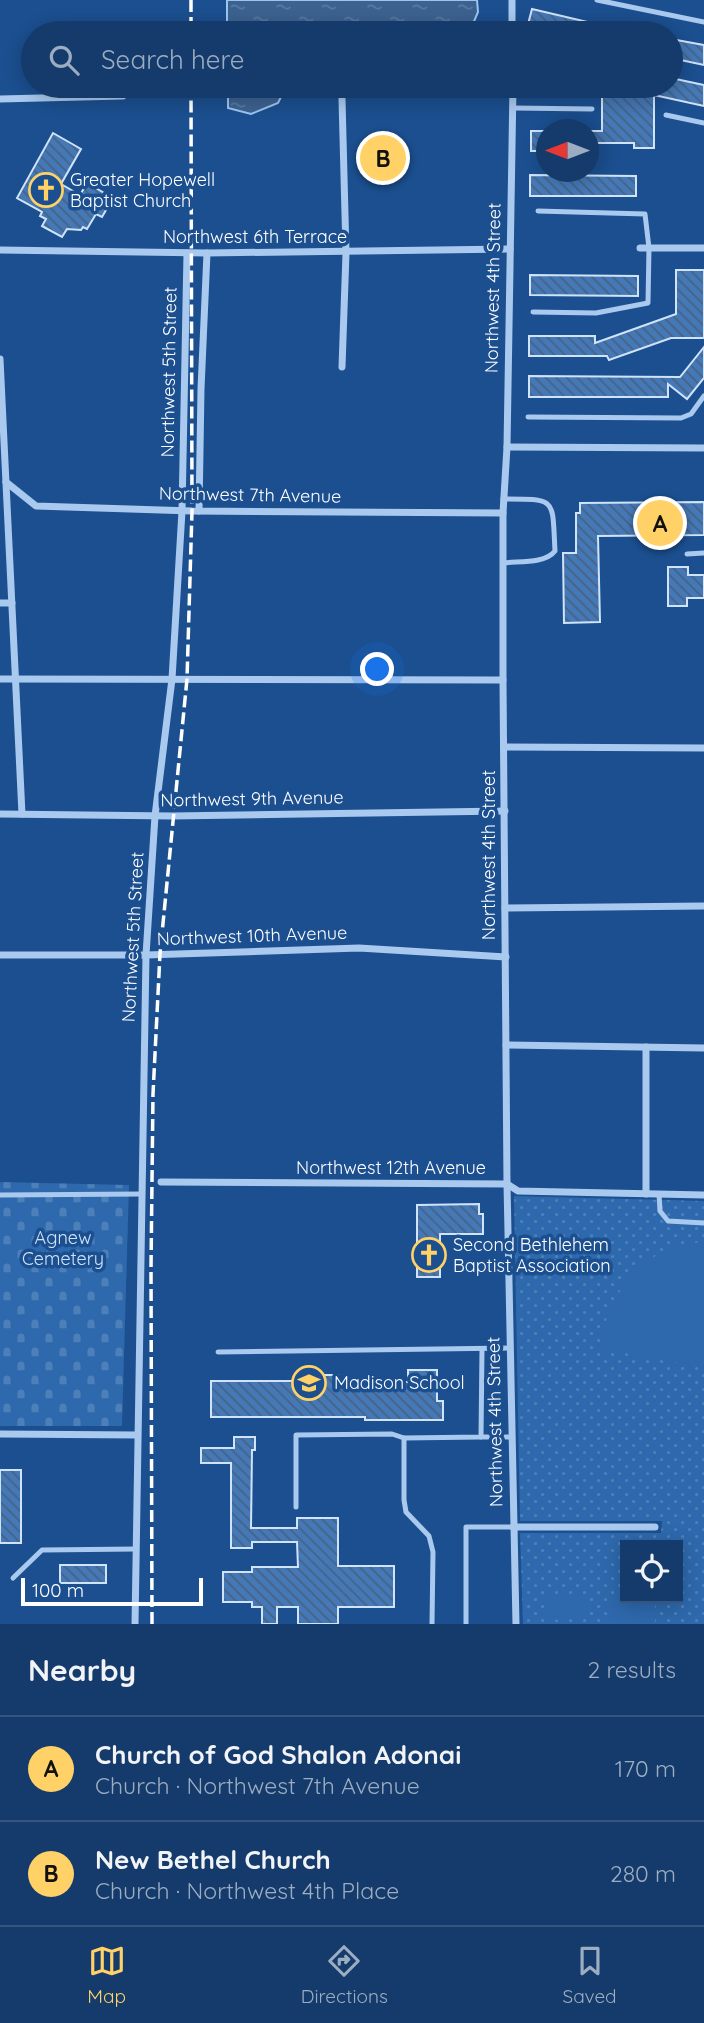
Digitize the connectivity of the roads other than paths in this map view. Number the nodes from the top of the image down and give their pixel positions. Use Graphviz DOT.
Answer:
graph roads {
  1 [pos="512,0"];
  2 [pos="597,0"];
  3 [pos="512,21"];
  4 [pos="704,22"];
  5 [pos="41,98"];
  6 [pos="513,98"];
  7 [pos="0,99"];
  8 [pos="342,99"];
  9 [pos="513,108"];
  10 [pos="592,109"];
  11 [pos="666,116"];
  12 [pos="704,122"];
  13 [pos="538,211"];
  14 [pos="645,248"];
  15 [pos="704,248"];
  16 [pos="510,249"];
  17 [pos="0,250"];
  18 [pos="187,253"];
  19 [pos="206,253"];
  20 [pos="346,253"];
  21 [pos="533,312"];
  22 [pos="0,359"];
  23 [pos="342,367"];
  24 [pos="704,396"];
  25 [pos="528,417"];
  26 [pos="2,437"];
  27 [pos="507,447"];
  28 [pos="704,448"];
  29 [pos="6,482"];
  30 [pos="503,499"];
  31 [pos="182,511"];
  32 [pos="199,512"];
  33 [pos="503,513"];
  34 [pos="704,553"];
  35 [pos="687,554"];
  36 [pos="503,563"];
  37 [pos="0,603"];
  38 [pos="12,603"];
  39 [pos="0,679"];
  40 [pos="15,679"];
  41 [pos="172,679"];
  42 [pos="503,680"];
  43 [pos="505,747"];
  44 [pos="704,748"];
  45 [pos="505,811"];
  46 [pos="0,814"];
  47 [pos="22,814"];
  48 [pos="156,817"];
  49 [pos="704,906"];
  50 [pos="505,908"];
  51 [pos="0,955"];
  52 [pos="146,955"];
  53 [pos="506,957"];
  54 [pos="506,1045"];
  55 [pos="646,1047"];
  56 [pos="704,1048"];
  57 [pos="161,1182"];
  58 [pos="506,1184"];
  59 [pos="142,1194"];
  60 [pos="646,1194"];
  61 [pos="659,1194"];
  62 [pos="0,1195"];
  63 [pos="704,1195"];
  64 [pos="704,1223"];
  65 [pos="510,1348"];
  66 [pos="482,1349"];
  67 [pos="218,1352"];
  68 [pos="0,1434"];
  69 [pos="137,1435"];
  70 [pos="481,1437"];
  71 [pos="511,1437"];
  72 [pos="404,1438"];
  73 [pos="296,1507"];
  74 [pos="513,1527"];
  75 [pos="655,1527"];
  76 [pos="136,1549"];
  77 [pos="13,1578"];
  78 [pos="135,1624"];
  79 [pos="432,1624"];
  80 [pos="466,1624"];
  81 [pos="516,1624"];
  1 -- 3 [label="street"];
  2 -- 4 [label="lane"];
  5 -- 7 [label="street"];
  6 -- 9 [label="street, Northwest 4th Street"];
  8 -- 20 [label="street"];
  9 -- 10 [label="lane"];
  9 -- 16 [label="street, Northwest 4th Street"];
  11 -- 12 [label="lane"];
  13 -- 14 [label="lane"];
  14 -- 15 [label="street"];
  14 -- 21 [label="lane"];
  16 -- 20 [label="street, Northwest 6th Terrace"];
  16 -- 27 [label="street, Northwest 4th Street"];
  17 -- 18 [label="street, Northwest 6th Terrace"];
  18 -- 19 [label="street, Northwest 6th Terrace"];
  18 -- 31 [label="street, Northwest 5th Street"];
  19 -- 20 [label="street, Northwest 6th Terrace"];
  19 -- 32 [label="street, Northwest 5th Street"];
  20 -- 23 [label="street"];
  22 -- 26 [label="street"];
  24 -- 25 [label="lane"];
  26 -- 29 [label="street"];
  27 -- 28 [label="street"];
  27 -- 30 [label="street, Northwest 4th Street"];
  29 -- 31 [label="street, Northwest 7th Avenue"];
  29 -- 38 [label="street"];
  30 -- 33 [label="street, Northwest 4th Street"];
  30 -- 36 [label="lane"];
  31 -- 32 [label="street, Northwest 7th Avenue"];
  31 -- 41 [label="street, Northwest 5th Street"];
  32 -- 33 [label="street, Northwest 7th Avenue"];
  33 -- 36 [label="street, Northwest 4th Street"];
  34 -- 35 [label="lane"];
  36 -- 42 [label="street, Northwest 4th Street"];
  37 -- 38 [label="street"];
  38 -- 40 [label="street"];
  39 -- 40 [label="street"];
  40 -- 41 [label="street"];
  40 -- 47 [label="street"];
  41 -- 42 [label="street"];
  41 -- 48 [label="street, Northwest 5th Street"];
  42 -- 43 [label="street, Northwest 4th Street"];
  43 -- 44 [label="street"];
  43 -- 45 [label="street, Northwest 4th Street"];
  45 -- 48 [label="street, Northwest 9th Avenue"];
  45 -- 50 [label="street, Northwest 4th Street"];
  46 -- 47 [label="street, Northwest 9th Avenue"];
  47 -- 48 [label="street, Northwest 9th Avenue"];
  48 -- 52 [label="street, Northwest 5th Street"];
  49 -- 50 [label="street"];
  50 -- 53 [label="street, Northwest 4th Street"];
  51 -- 52 [label="street, Northwest 10th Avenue"];
  52 -- 53 [label="street, Northwest 10th Avenue"];
  52 -- 59 [label="street, Northwest 5th Street"];
  53 -- 54 [label="street, Northwest 4th Street"];
  54 -- 55 [label="street"];
  54 -- 58 [label="street, Northwest 4th Street"];
  55 -- 56 [label="street"];
  55 -- 60 [label="street"];
  57 -- 58 [label="street, Northwest 12th Avenue"];
  58 -- 60 [label="street, Northwest 12th Avenue"];
  58 -- 65 [label="street, Northwest 4th Street"];
  59 -- 62 [label="lane"];
  59 -- 69 [label="street, Northwest 5th Street"];
  60 -- 61 [label="street, Northwest 12th Avenue"];
  61 -- 63 [label="street, Northwest 12th Avenue"];
  61 -- 64 [label="lane"];
  65 -- 66 [label="lane"];
  65 -- 71 [label="street, Northwest 4th Street"];
  66 -- 67 [label="lane"];
  66 -- 70 [label="lane"];
  68 -- 69 [label="street"];
  69 -- 76 [label="street, Northwest 5th Street"];
  70 -- 71 [label="lane"];
  70 -- 72 [label="lane"];
  71 -- 74 [label="street, Northwest 4th Street"];
  72 -- 73 [label="lane"];
  72 -- 79 [label="lane"];
  74 -- 75 [label="street"];
  74 -- 80 [label="lane"];
  74 -- 81 [label="street, Northwest 4th Street"];
  76 -- 77 [label="lane"];
  76 -- 78 [label="street, Northwest 5th Street"];
}
